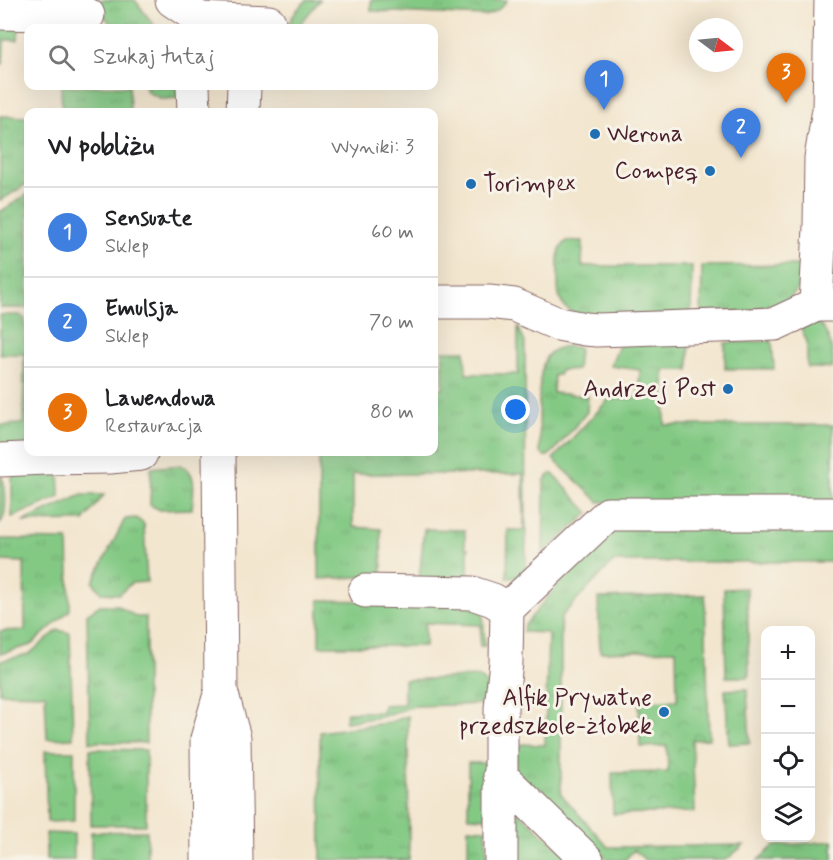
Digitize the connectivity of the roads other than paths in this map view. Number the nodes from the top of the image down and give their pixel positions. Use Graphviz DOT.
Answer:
graph roads {
  1 [pos="172,0"];
  2 [pos="831,0"];
  3 [pos="0,13"];
  4 [pos="268,13"];
  5 [pos="88,15"];
  6 [pos="203,16"];
  7 [pos="193,90"];
  8 [pos="244,90"];
  9 [pos="194,108"];
  10 [pos="243,108"];
  11 [pos="438,302"];
  12 [pos="824,305"];
  13 [pos="120,456"];
  14 [pos="219,456"];
  15 [pos="0,460"];
  16 [pos="833,513"];
  17 [pos="364,591"];
  18 [pos="507,609"];
  19 [pos="221,691"];
  20 [pos="501,775"];
  21 [pos="208,860"];
  22 [pos="236,860"];
  23 [pos="501,860"];
  24 [pos="587,860"];
  1 -- 6 [label="street"];
  2 -- 12 [label="street"];
  3 -- 5 [label="street"];
  4 -- 6 [label="street"];
  7 -- 9 [label="street"];
  8 -- 10 [label="street"];
  11 -- 12 [label="street"];
  13 -- 15 [label="street"];
  14 -- 19 [label="street"];
  16 -- 18 [label="street"];
  17 -- 18 [label="street"];
  18 -- 20 [label="street"];
  19 -- 21 [label="street"];
  19 -- 22 [label="street"];
  20 -- 23 [label="street"];
  20 -- 24 [label="street"];
}
